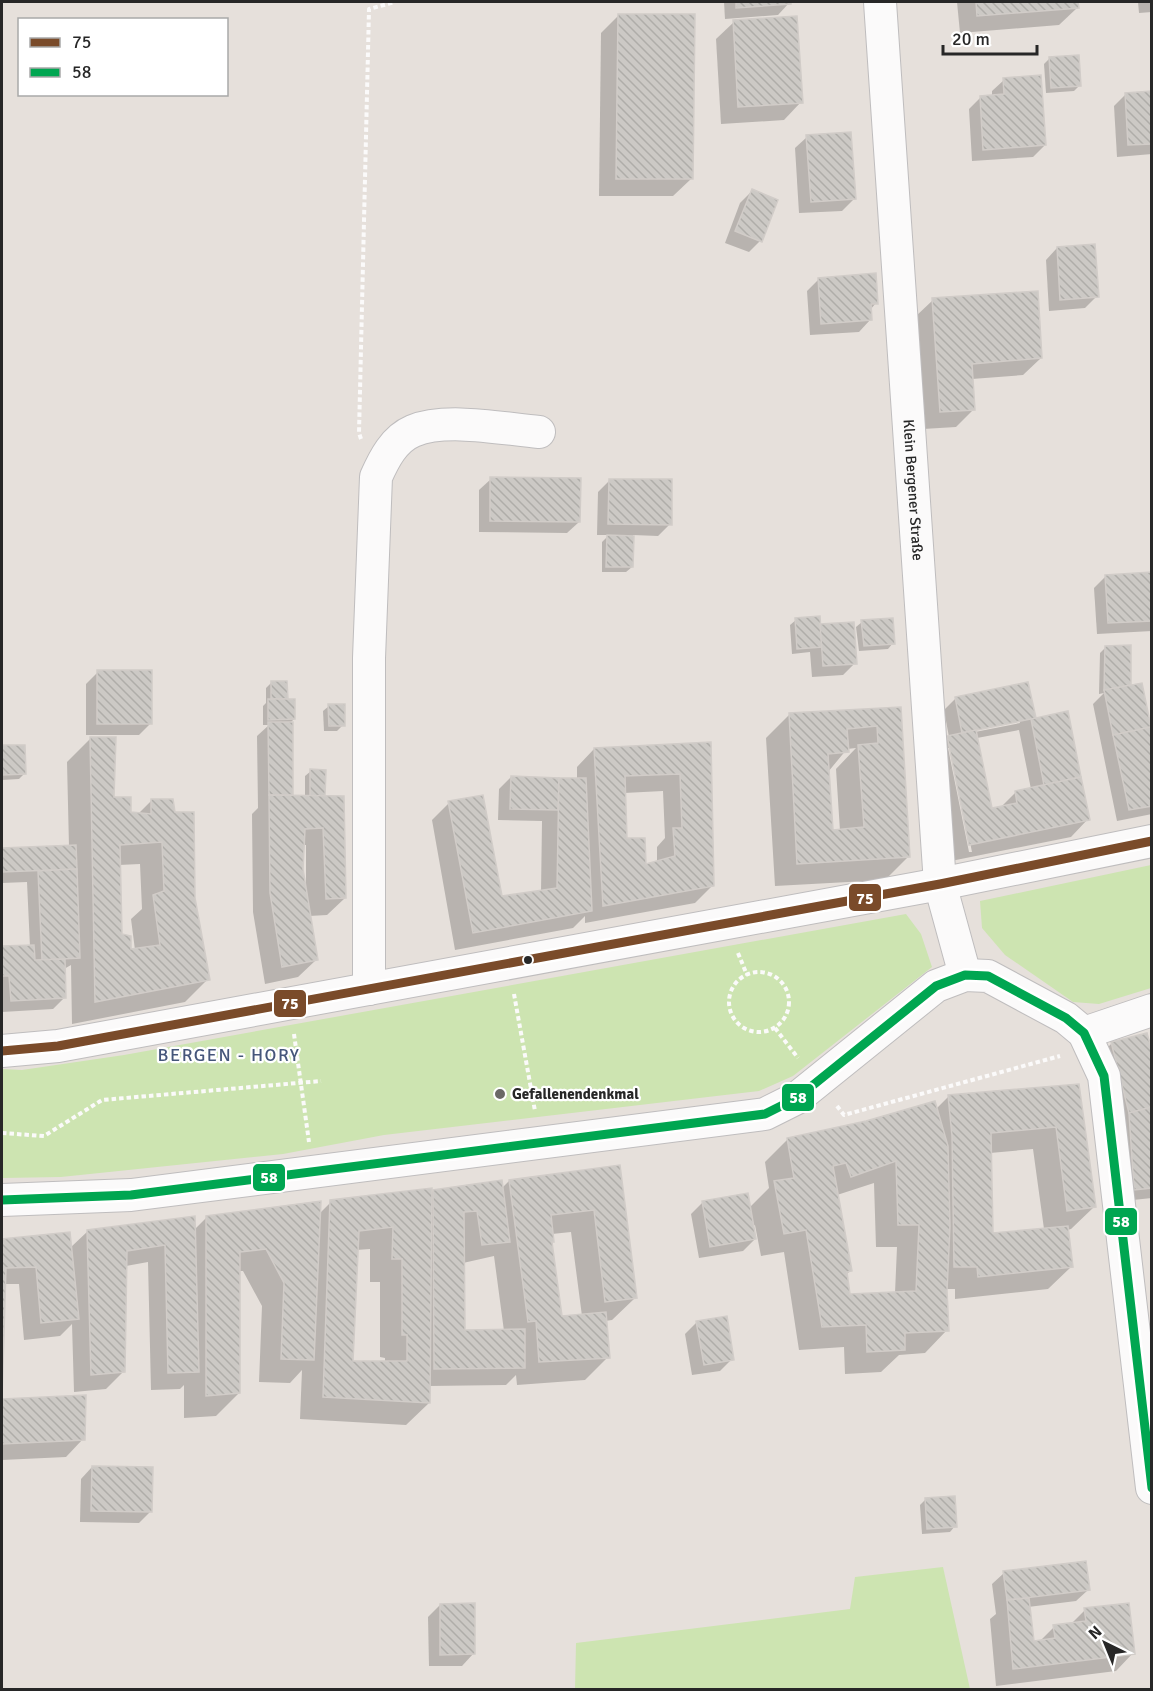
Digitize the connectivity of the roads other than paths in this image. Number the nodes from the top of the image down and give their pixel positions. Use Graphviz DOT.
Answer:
graph roads {
  1 [pos="880,2"];
  2 [pos="539,432"];
  3 [pos="1152,841"];
  4 [pos="940,884"];
  5 [pos="965,975"];
  6 [pos="369,989"];
  7 [pos="1152,1010"];
  8 [pos="1084,1033"];
  9 [pos="2,1051"];
  10 [pos="2,1200"];
  11 [pos="1152,1488"];
  1 -- 4 [label="street, Klein Bergener Straße"];
  2 -- 6 [label="street"];
  3 -- 4 [label="street"];
  4 -- 5 [label="street, Klein Bergener Straße"];
  4 -- 6 [label="street"];
  5 -- 8 [label="street"];
  5 -- 10 [label="street"];
  6 -- 9 [label="street"];
  7 -- 8 [label="street"];
  8 -- 11 [label="street"];
}
